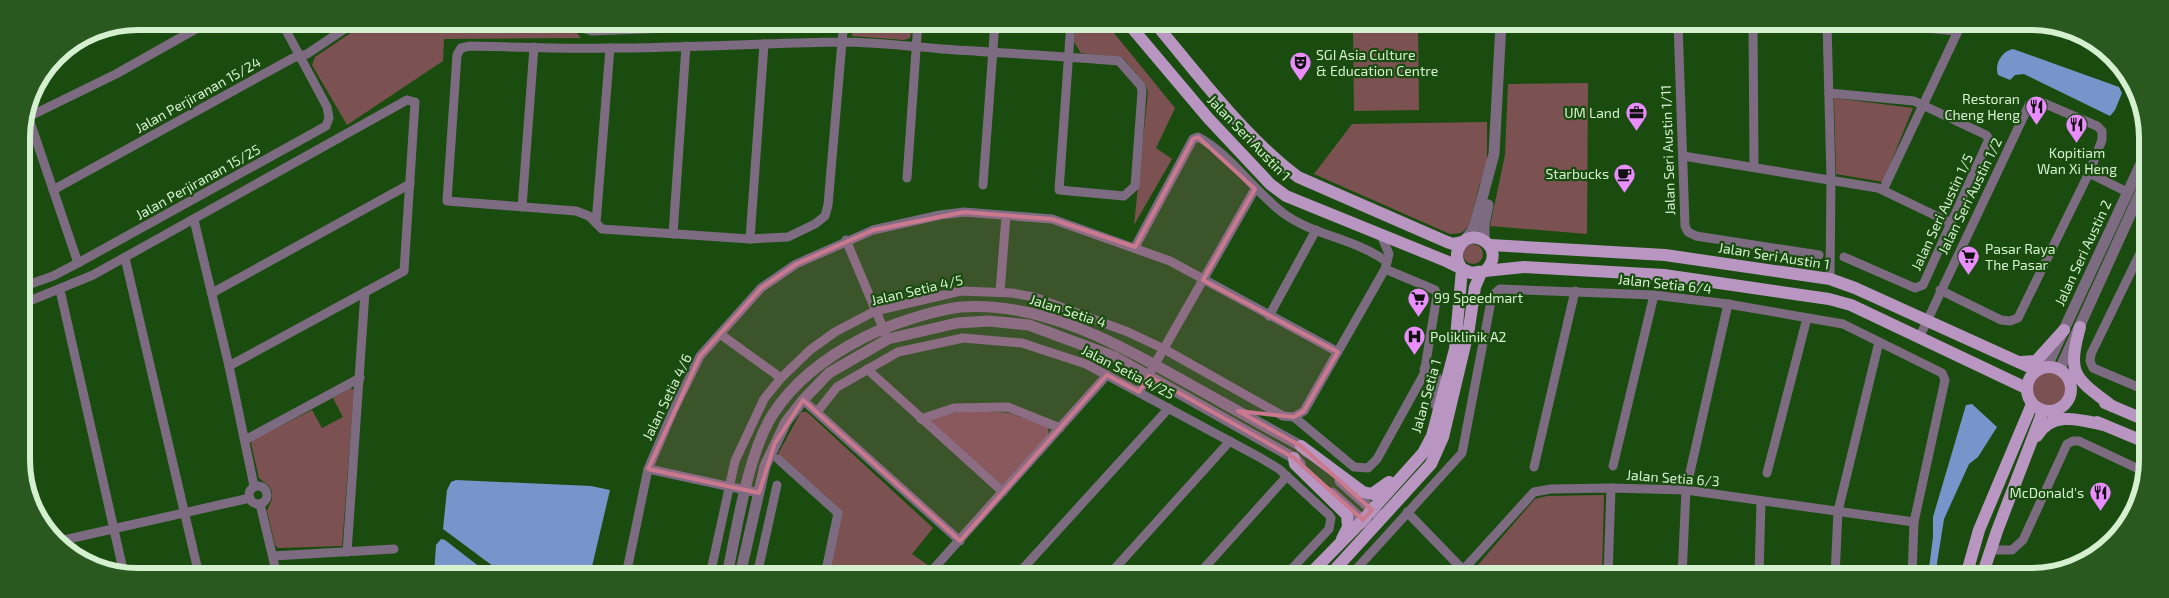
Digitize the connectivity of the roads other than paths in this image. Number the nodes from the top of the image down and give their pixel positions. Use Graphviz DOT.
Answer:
graph roads {
  1 [pos="194,30"];
  2 [pos="286,30"];
  3 [pos="342,30"];
  4 [pos="585,30"];
  5 [pos="602,30"];
  6 [pos="843,30"];
  7 [pos="917,30"];
  8 [pos="994,30"];
  9 [pos="1071,30"];
  10 [pos="1134,30"];
  11 [pos="1161,30"];
  12 [pos="1501,30"];
  13 [pos="1507,30"];
  14 [pos="1678,30"];
  15 [pos="1752,30"];
  16 [pos="1827,30"];
  17 [pos="1939,30"];
  18 [pos="842,42"];
  19 [pos="764,44"];
  20 [pos="686,46"];
  21 [pos="534,47"];
  22 [pos="916,47"];
  23 [pos="610,48"];
  24 [pos="993,52"];
  25 [pos="300,56"];
  26 [pos="1069,58"];
  27 [pos="1830,93"];
  28 [pos="1923,106"];
  29 [pos="34,112"];
  30 [pos="30,128"];
  31 [pos="1683,156"];
  32 [pos="1754,167"];
  33 [pos="2139,168"];
  34 [pos="2089,173"];
  35 [pos="907,178"];
  36 [pos="1831,179"];
  37 [pos="410,184"];
  38 [pos="983,185"];
  39 [pos="1255,189"];
  40 [pos="53,190"];
  41 [pos="1883,190"];
  42 [pos="2128,192"];
  43 [pos="2139,196"];
  44 [pos="522,207"];
  45 [pos="1006,216"];
  46 [pos="194,220"];
  47 [pos="596,223"];
  48 [pos="1951,223"];
  49 [pos="1316,230"];
  50 [pos="673,234"];
  51 [pos="1381,235"];
  52 [pos="750,239"];
  53 [pos="846,240"];
  54 [pos="1465,240"];
  55 [pos="1487,243"];
  56 [pos="1135,247"];
  57 [pos="1819,255"];
  58 [pos="2139,255"];
  59 [pos="1844,257"];
  60 [pos="125,258"];
  61 [pos="1387,262"];
  62 [pos="78,263"];
  63 [pos="1462,268"];
  64 [pos="1483,272"];
  65 [pos="1830,279"];
  66 [pos="1203,280"];
  67 [pos="30,284"];
  68 [pos="60,290"];
  69 [pos="1940,290"];
  70 [pos="1575,291"];
  71 [pos="365,292"];
  72 [pos="1000,292"];
  73 [pos="212,293"];
  74 [pos="1654,295"];
  75 [pos="30,301"];
  76 [pos="1728,304"];
  77 [pos="875,311"];
  78 [pos="1269,316"];
  79 [pos="1806,318"];
  80 [pos="1927,320"];
  81 [pos="2080,327"];
  82 [pos="882,328"];
  83 [pos="2064,330"];
  84 [pos="720,334"];
  85 [pos="1919,338"];
  86 [pos="888,339"];
  87 [pos="1879,342"];
  88 [pos="1164,349"];
  89 [pos="1338,352"];
  90 [pos="2018,362"];
  91 [pos="1155,365"];
  92 [pos="229,366"];
  93 [pos="2042,368"];
  94 [pos="867,369"];
  95 [pos="1424,369"];
  96 [pos="2060,369"];
  97 [pos="1107,375"];
  98 [pos="1149,376"];
  99 [pos="360,378"];
  100 [pos="781,378"];
  101 [pos="2011,381"];
  102 [pos="2071,386"];
  103 [pos="2139,387"];
  104 [pos="2026,388"];
  105 [pos="1139,392"];
  106 [pos="803,400"];
  107 [pos="2063,406"];
  108 [pos="2112,406"];
  109 [pos="2038,407"];
  110 [pos="1169,408"];
  111 [pos="817,412"];
  112 [pos="1294,417"];
  113 [pos="2139,417"];
  114 [pos="921,419"];
  115 [pos="2024,423"];
  116 [pos="2104,425"];
  117 [pos="1434,427"];
  118 [pos="1060,428"];
  119 [pos="2139,439"];
  120 [pos="245,440"];
  121 [pos="1230,441"];
  122 [pos="1301,446"];
  123 [pos="1423,453"];
  124 [pos="1294,458"];
  125 [pos="778,459"];
  126 [pos="2022,462"];
  127 [pos="1613,466"];
  128 [pos="1534,467"];
  129 [pos="648,469"];
  130 [pos="2139,469"];
  131 [pos="1767,473"];
  132 [pos="1287,476"];
  133 [pos="777,485"];
  134 [pos="254,486"];
  135 [pos="729,487"];
  136 [pos="1611,488"];
  137 [pos="746,490"];
  138 [pos="1686,490"];
  139 [pos="1003,492"];
  140 [pos="759,493"];
  141 [pos="250,498"];
  142 [pos="1761,501"];
  143 [pos="260,504"];
  144 [pos="1838,511"];
  145 [pos="1407,512"];
  146 [pos="186,513"];
  147 [pos="1377,514"];
  148 [pos="1914,522"];
  149 [pos="1367,524"];
  150 [pos="113,529"];
  151 [pos="66,540"];
  152 [pos="960,541"];
  153 [pos="394,549"];
  154 [pos="1991,550"];
  155 [pos="347,552"];
  156 [pos="273,556"];
  157 [pos="122,567"];
  158 [pos="198,568"];
  159 [pos="276,568"];
  160 [pos="627,568"];
  161 [pos="712,568"];
  162 [pos="729,568"];
  163 [pos="742,568"];
  164 [pos="759,568"];
  165 [pos="827,568"];
  166 [pos="935,568"];
  167 [pos="1023,568"];
  168 [pos="1115,568"];
  169 [pos="1205,568"];
  170 [pos="1292,568"];
  171 [pos="1315,568"];
  172 [pos="1317,568"];
  173 [pos="1335,568"];
  174 [pos="1361,568"];
  175 [pos="1461,568"];
  176 [pos="1470,568"];
  177 [pos="1608,568"];
  178 [pos="1682,568"];
  179 [pos="1759,568"];
  180 [pos="1835,568"];
  181 [pos="1912,568"];
  182 [pos="1968,568"];
  183 [pos="1985,568"];
  1 -- 29 [label="street"];
  2 -- 25 [label="street"];
  3 -- 25 [label="street, Jalan Perjiranan 15/24"];
  4 -- 5 [label="street"];
  6 -- 18 [label="street"];
  7 -- 22 [label="street"];
  8 -- 24 [label="street"];
  9 -- 26 [label="street"];
  10 -- 51 [label="main road, Jalan Seri Austin 1"];
  11 -- 54 [label="main road, Jalan Seri Austin 1"];
  12 -- 54 [label="street"];
  13 -- 55 [label="street"];
  14 -- 31 [label="street, Jalan Seri Austin 1/11"];
  15 -- 32 [label="street"];
  16 -- 27 [label="street"];
  17 -- 28 [label="street"];
  18 -- 19 [label="street"];
  18 -- 22 [label="street"];
  18 -- 52 [label="street"];
  19 -- 20 [label="street"];
  19 -- 52 [label="street"];
  20 -- 23 [label="street"];
  20 -- 50 [label="street"];
  21 -- 23 [label="street"];
  21 -- 44 [label="street"];
  21 -- 44 [label="street"];
  22 -- 24 [label="street"];
  22 -- 35 [label="street"];
  23 -- 47 [label="street"];
  24 -- 26 [label="street"];
  24 -- 38 [label="street"];
  25 -- 40 [label="street, Jalan Perjiranan 15/24"];
  25 -- 62 [label="street, Jalan Perjiranan 15/25"];
  26 -- 26 [label="street"];
  27 -- 28 [label="street"];
  27 -- 36 [label="street"];
  28 -- 41 [label="street"];
  28 -- 48 [label="street, Jalan Seri Austin 1/5"];
  30 -- 40 [label="street"];
  31 -- 32 [label="street"];
  31 -- 57 [label="street, Jalan Seri Austin 1/11"];
  32 -- 36 [label="street"];
  33 -- 42 [label="street, Jalan Seri Austin 2"];
  34 -- 42 [label="street"];
  34 -- 69 [label="street"];
  34 -- 69 [label="street, Jalan Seri Austin 1/2"];
  36 -- 41 [label="street"];
  36 -- 65 [label="street"];
  37 -- 46 [label="street"];
  37 -- 71 [label="street"];
  37 -- 73 [label="street"];
  39 -- 49 [label="street"];
  39 -- 56 [label="street"];
  39 -- 66 [label="street"];
  40 -- 62 [label="street"];
  41 -- 48 [label="street"];
  42 -- 83 [label="street, Jalan Seri Austin 2"];
  43 -- 81 [label="street, Jalan Seri Austin 2"];
  44 -- 47 [label="street"];
  45 -- 53 [label="street, Jalan Setia 4/6"];
  45 -- 56 [label="street, Jalan Setia 4/6"];
  45 -- 72 [label="street"];
  46 -- 60 [label="street"];
  46 -- 73 [label="street"];
  47 -- 50 [label="street"];
  48 -- 59 [label="street, Jalan Seri Austin 1/5"];
  49 -- 61 [label="street"];
  49 -- 78 [label="street"];
  50 -- 52 [label="street"];
  51 -- 61 [label="street"];
  51 -- 63 [label="main road, Jalan Seri Austin 1"];
  53 -- 77 [label="street"];
  53 -- 84 [label="street, Jalan Setia 4/6"];
  54 -- 55 [label="main road"];
  54 -- 63 [label="main road"];
  55 -- 64 [label="main road"];
  55 -- 65 [label="main road, Jalan Seri Austin 1"];
  56 -- 66 [label="street, Jalan Setia 4/6"];
  58 -- 103 [label="street"];
  60 -- 68 [label="street"];
  60 -- 146 [label="street"];
  61 -- 89 [label="street"];
  61 -- 95 [label="street"];
  62 -- 67 [label="street, Jalan Perjiranan 15/25"];
  63 -- 64 [label="main road"];
  63 -- 117 [label="main road, Jalan Setia 1"];
  64 -- 85 [label="main road"];
  64 -- 147 [label="main road, Jalan Setia 1"];
  65 -- 80 [label="main road, Jalan Seri Austin 1"];
  66 -- 78 [label="street, Jalan Setia 4/6"];
  66 -- 88 [label="street"];
  68 -- 75 [label="street"];
  68 -- 150 [label="street"];
  69 -- 80 [label="street, Jalan Seri Austin 1/2"];
  70 -- 74 [label="street, Jalan Setia 6/4"];
  70 -- 128 [label="street"];
  70 -- 145 [label="street, Jalan Setia 6/4"];
  71 -- 92 [label="street"];
  71 -- 99 [label="street"];
  72 -- 77 [label="street, Jalan Setia 4/5"];
  72 -- 88 [label="street, Jalan Setia 4/5"];
  73 -- 92 [label="street"];
  74 -- 76 [label="street, Jalan Setia 6/4"];
  74 -- 127 [label="street"];
  76 -- 79 [label="street, Jalan Setia 6/4"];
  76 -- 138 [label="street"];
  77 -- 82 [label="street"];
  77 -- 100 [label="street, Jalan Setia 4/5"];
  78 -- 89 [label="street, Jalan Setia 4/6"];
  79 -- 87 [label="street, Jalan Setia 6/4"];
  79 -- 131 [label="street"];
  80 -- 85 [label="street, Jalan Seri Austin 1/2"];
  80 -- 90 [label="main road, Jalan Seri Austin 1"];
  81 -- 96 [label="street, Jalan Seri Austin 2"];
  81 -- 108 [label="main road"];
  82 -- 86 [label="street"];
  82 -- 91 [label="street, Jalan Setia 4"];
  82 -- 137 [label="street, Jalan Setia 4"];
  83 -- 90 [label="main road"];
  83 -- 93 [label="street, Jalan Seri Austin 2"];
  84 -- 100 [label="street"];
  84 -- 129 [label="street, Jalan Setia 4/6"];
  85 -- 101 [label="main road"];
  86 -- 98 [label="street, Jalan Setia 4"];
  86 -- 106 [label="street, Jalan Setia 4"];
  87 -- 144 [label="street"];
  87 -- 148 [label="street, Jalan Setia 6/4"];
  88 -- 91 [label="street"];
  88 -- 112 [label="street, Jalan Setia 4/5"];
  89 -- 112 [label="street"];
  90 -- 93 [label="main road, Jalan Seri Austin 1"];
  91 -- 98 [label="street"];
  91 -- 122 [label="street, Jalan Setia 4"];
  92 -- 120 [label="street"];
  93 -- 96 [label="main road, Jalan Seri Austin 1"];
  93 -- 104 [label="main road"];
  94 -- 97 [label="street, Jalan Setia 4/25"];
  94 -- 111 [label="street, Jalan Setia 4/25"];
  94 -- 114 [label="street"];
  95 -- 112 [label="street"];
  95 -- 117 [label="street"];
  96 -- 102 [label="main road"];
  97 -- 105 [label="street, Jalan Setia 4/25"];
  97 -- 118 [label="street"];
  98 -- 105 [label="street"];
  98 -- 124 [label="street, Jalan Setia 4"];
  99 -- 120 [label="street"];
  99 -- 155 [label="street"];
  100 -- 135 [label="street, Jalan Setia 4/5"];
  101 -- 104 [label="main road"];
  101 -- 115 [label="main road"];
  102 -- 107 [label="main road"];
  102 -- 108 [label="main road"];
  104 -- 109 [label="main road"];
  105 -- 110 [label="street, Jalan Setia 4/25"];
  106 -- 111 [label="street"];
  106 -- 140 [label="street, Jalan Setia 4"];
  107 -- 109 [label="main road"];
  107 -- 116 [label="main road"];
  108 -- 113 [label="main road"];
  109 -- 115 [label="main road"];
  109 -- 126 [label="main road"];
  110 -- 121 [label="street, Jalan Setia 4/25"];
  110 -- 167 [label="street"];
  111 -- 152 [label="street"];
  114 -- 118 [label="street"];
  114 -- 139 [label="street"];
  115 -- 182 [label="main road"];
  116 -- 119 [label="main road"];
  116 -- 126 [label="main road"];
  117 -- 123 [label="main road, Jalan Setia 1"];
  118 -- 139 [label="street"];
  120 -- 134 [label="street"];
  121 -- 132 [label="street, Jalan Setia 4/25"];
  121 -- 168 [label="street"];
  122 -- 123 [label="main road"];
  122 -- 147 [label="street, Jalan Setia 4"];
  123 -- 147 [label="main road, Jalan Setia 1"];
  124 -- 149 [label="street, Jalan Setia 4"];
  124 -- 171 [label="main road"];
  125 -- 165 [label="street"];
  126 -- 154 [label="main road"];
  129 -- 135 [label="street"];
  129 -- 160 [label="street, Jalan Setia 4/6"];
  130 -- 154 [label="street"];
  132 -- 169 [label="street"];
  132 -- 170 [label="street, Jalan Setia 4/25"];
  133 -- 164 [label="street"];
  134 -- 141 [label="street"];
  134 -- 143 [label="street"];
  135 -- 137 [label="street"];
  135 -- 161 [label="street, Jalan Setia 4/5"];
  136 -- 138 [label="street, Jalan Setia 6/3"];
  136 -- 176 [label="street, Jalan Setia 6/3"];
  136 -- 177 [label="street"];
  137 -- 140 [label="street"];
  137 -- 162 [label="street, Jalan Setia 4"];
  138 -- 142 [label="street, Jalan Setia 6/3"];
  138 -- 178 [label="street"];
  139 -- 152 [label="street"];
  140 -- 163 [label="street, Jalan Setia 4"];
  141 -- 143 [label="street"];
  141 -- 146 [label="street"];
  142 -- 144 [label="street, Jalan Setia 6/3"];
  142 -- 179 [label="street"];
  143 -- 156 [label="street"];
  144 -- 148 [label="street, Jalan Setia 6/3"];
  144 -- 180 [label="street"];
  145 -- 174 [label="street, Jalan Setia 6/4"];
  145 -- 175 [label="street"];
  146 -- 150 [label="street"];
  146 -- 158 [label="street"];
  147 -- 149 [label="main road, Jalan Setia 1"];
  148 -- 181 [label="street, Jalan Setia 6/4"];
  149 -- 172 [label="main road, Jalan Setia 1"];
  149 -- 173 [label="main road, Jalan Setia 1"];
  150 -- 151 [label="street"];
  150 -- 157 [label="street"];
  152 -- 166 [label="street"];
  153 -- 155 [label="street"];
  154 -- 183 [label="main road"];
  155 -- 156 [label="street"];
  156 -- 159 [label="street"];
}
